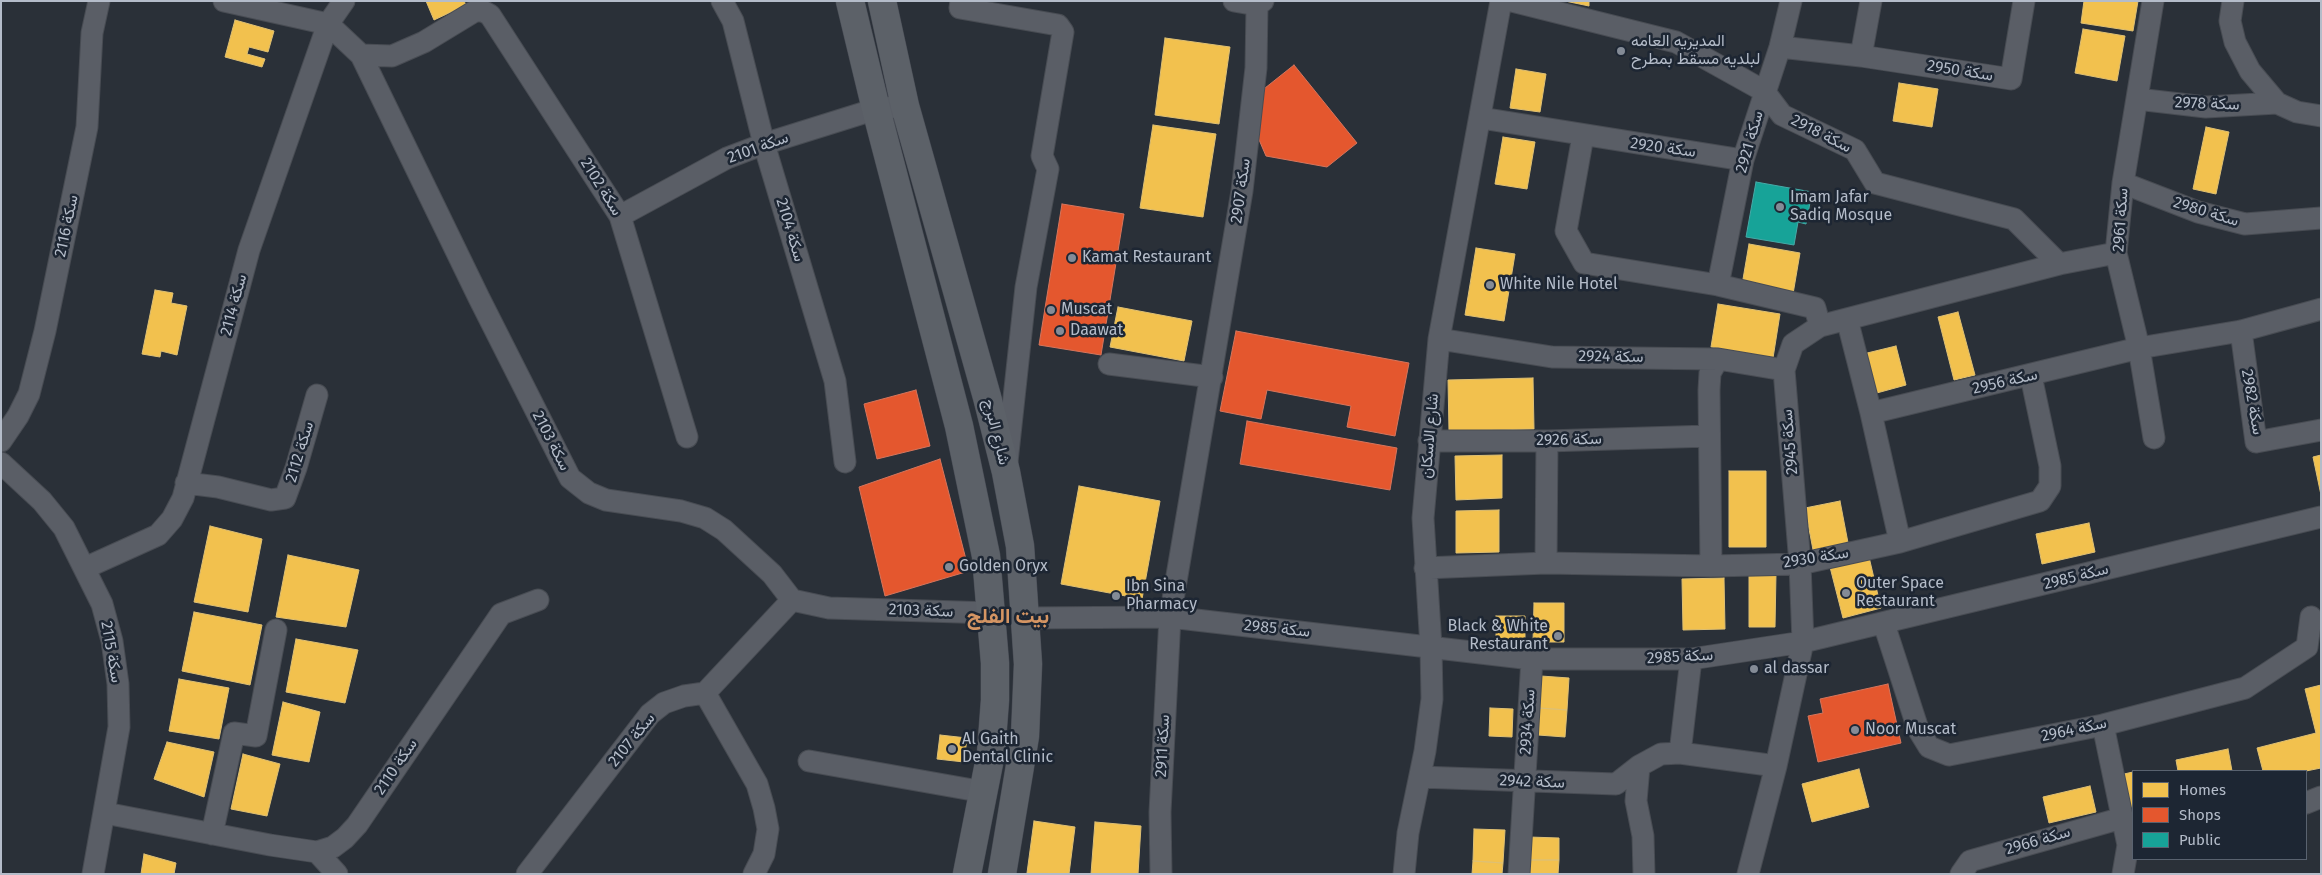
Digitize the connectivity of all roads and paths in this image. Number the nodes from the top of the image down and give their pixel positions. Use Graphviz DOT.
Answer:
graph roads {
  1 [pos="99,1"];
  2 [pos="224,1"];
  3 [pos="334,1"];
  4 [pos="344,1"];
  5 [pos="722,1"];
  6 [pos="850,1"];
  7 [pos="882,1"];
  8 [pos="961,1"];
  9 [pos="1234,1"];
  10 [pos="1501,1"];
  11 [pos="1512,1"];
  12 [pos="1792,1"];
  13 [pos="1871,1"];
  14 [pos="2024,1"];
  15 [pos="2153,1"];
  16 [pos="2233,1"];
  17 [pos="1260,3"];
  18 [pos="328,24"];
  19 [pos="1780,47"];
  20 [pos="361,55"];
  21 [pos="1861,56"];
  22 [pos="1764,91"];
  23 [pos="2137,99"];
  24 [pos="2276,103"];
  25 [pos="905,106"];
  26 [pos="876,109"];
  27 [pos="2321,116"];
  28 [pos="1481,118"];
  29 [pos="1583,136"];
  30 [pos="764,144"];
  31 [pos="1743,160"];
  32 [pos="2123,183"];
  33 [pos="620,216"];
  34 [pos="2321,218"];
  35 [pos="2116,253"];
  36 [pos="2059,264"];
  37 [pos="1718,285"];
  38 [pos="2321,309"];
  39 [pos="1846,319"];
  40 [pos="1820,326"];
  41 [pos="2241,331"];
  42 [pos="1440,339"];
  43 [pos="2138,348"];
  44 [pos="1718,359"];
  45 [pos="1109,364"];
  46 [pos="1784,370"];
  47 [pos="2031,376"];
  48 [pos="1212,377"];
  49 [pos="317,395"];
  50 [pos="1871,413"];
  51 [pos="2321,430"];
  52 [pos="1708,436"];
  53 [pos="687,437"];
  54 [pos="2154,438"];
  55 [pos="1,441"];
  56 [pos="1429,441"];
  57 [pos="1547,441"];
  58 [pos="845,462"];
  59 [pos="1,463"];
  60 [pos="1006,472"];
  61 [pos="186,483"];
  62 [pos="2321,517"];
  63 [pos="1900,542"];
  64 [pos="1546,563"];
  65 [pos="1800,564"];
  66 [pos="1711,566"];
  67 [pos="85,568"];
  68 [pos="1425,568"];
  69 [pos="538,600"];
  70 [pos="792,600"];
  71 [pos="992,613"];
  72 [pos="1170,617"];
  73 [pos="2311,617"];
  74 [pos="1025,618"];
  75 [pos="1884,624"];
  76 [pos="276,630"];
  77 [pos="1803,642"];
  78 [pos="1431,646"];
  79 [pos="1532,659"];
  80 [pos="1691,659"];
  81 [pos="704,693"];
  82 [pos="2103,725"];
  83 [pos="1680,753"];
  84 [pos="809,761"];
  85 [pos="1639,766"];
  86 [pos="1776,766"];
  87 [pos="1420,777"];
  88 [pos="1524,782"];
  89 [pos="984,792"];
  90 [pos="2321,797"];
  91 [pos="2307,803"];
  92 [pos="105,813"];
  93 [pos="2122,818"];
  94 [pos="212,834"];
  95 [pos="2130,844"];
  96 [pos="317,852"];
  97 [pos="93,874"];
  98 [pos="338,874"];
  99 [pos="527,874"];
  100 [pos="754,874"];
  101 [pos="967,874"];
  102 [pos="1002,874"];
  103 [pos="1161,874"];
  104 [pos="1404,874"];
  105 [pos="1519,874"];
  106 [pos="1644,874"];
  107 [pos="1748,874"];
  108 [pos="1961,874"];
  109 [pos="2123,874"];
  1 -- 55 [label="street, سكة 2116"];
  2 -- 18 [label="street"];
  3 -- 18 [label="street"];
  4 -- 18 [label="street, سكة 2114"];
  5 -- 30 [label="street, سكة 2104"];
  6 -- 26 [label="main road"];
  7 -- 25 [label="main road, شارع البرج"];
  8 -- 60 [label="street"];
  9 -- 17 [label="street, سكة 2907"];
  10 -- 28 [label="street, شارع الاسكان"];
  11 -- 22 [label="street, سكة 2918"];
  12 -- 19 [label="street, سكة 2921"];
  13 -- 21 [label="street"];
  14 -- 21 [label="street, سكة 2950"];
  15 -- 23 [label="street, سكة 2961"];
  16 -- 24 [label="street, سكة 2978"];
  17 -- 48 [label="street, سكة 2907"];
  18 -- 20 [label="street, سكة 2103"];
  18 -- 61 [label="street, سكة 2114"];
  19 -- 21 [label="street, سكة 2950"];
  19 -- 22 [label="street, سكة 2921"];
  20 -- 33 [label="street, سكة 2102"];
  20 -- 70 [label="street, سكة 2103"];
  22 -- 31 [label="street, سكة 2921"];
  22 -- 36 [label="street, سكة 2918"];
  23 -- 24 [label="street, سكة 2978"];
  23 -- 32 [label="street, سكة 2961"];
  24 -- 27 [label="street, سكة 2978"];
  25 -- 26 [label="street, سكة 2101"];
  25 -- 60 [label="main road, شارع البرج"];
  26 -- 30 [label="street, سكة 2101"];
  26 -- 71 [label="main road"];
  28 -- 29 [label="street, سكة 2920"];
  28 -- 42 [label="street, شارع الاسكان"];
  29 -- 31 [label="street, سكة 2920"];
  29 -- 37 [label="street"];
  30 -- 33 [label="street, سكة 2101"];
  30 -- 58 [label="street, سكة 2104"];
  31 -- 37 [label="street, سكة 2921"];
  32 -- 34 [label="street, سكة 2980"];
  32 -- 35 [label="street, سكة 2961"];
  33 -- 53 [label="street, سكة 2102"];
  35 -- 36 [label="street, سكة 2945"];
  35 -- 43 [label="street, سكة 2961"];
  36 -- 39 [label="street, سكة 2945"];
  37 -- 40 [label="street"];
  38 -- 41 [label="street"];
  39 -- 40 [label="street, سكة 2945"];
  39 -- 50 [label="street"];
  40 -- 46 [label="street, سكة 2945"];
  41 -- 43 [label="street"];
  41 -- 51 [label="street, سكة 2982"];
  42 -- 44 [label="street, سكة 2924"];
  42 -- 56 [label="street, شارع الاسكان"];
  43 -- 47 [label="street, سكة 2956"];
  43 -- 54 [label="street, سكة 2961"];
  44 -- 46 [label="street, سكة 2924"];
  44 -- 52 [label="street"];
  45 -- 48 [label="street"];
  46 -- 65 [label="street, سكة 2945"];
  47 -- 50 [label="street, سكة 2956"];
  47 -- 63 [label="street, سكة 2930"];
  48 -- 72 [label="street, سكة 2907"];
  49 -- 61 [label="street, سكة 2112"];
  50 -- 63 [label="street"];
  52 -- 57 [label="street, سكة 2926"];
  52 -- 66 [label="street"];
  56 -- 57 [label="street, سكة 2926"];
  56 -- 68 [label="street, شارع الاسكان"];
  57 -- 64 [label="street"];
  59 -- 67 [label="street, سكة 2115"];
  60 -- 74 [label="main road, شارع البرج"];
  61 -- 67 [label="street, سكة 2114"];
  62 -- 75 [label="street, سكة 2985"];
  63 -- 65 [label="street, سكة 2930"];
  64 -- 66 [label="street, سكة 2930"];
  64 -- 68 [label="street, سكة 2930"];
  65 -- 66 [label="street, سكة 2930"];
  65 -- 77 [label="street, سكة 2945"];
  67 -- 92 [label="street, سكة 2115"];
  68 -- 78 [label="street, شارع الاسكان"];
  69 -- 96 [label="street, سكة 2110"];
  70 -- 71 [label="street, سكة 2103"];
  70 -- 81 [label="street"];
  71 -- 89 [label="main road"];
  72 -- 74 [label="street, سكة 2985"];
  72 -- 78 [label="street, سكة 2985"];
  72 -- 103 [label="street, سكة 2911"];
  73 -- 82 [label="street, سكة 2964"];
  74 -- 102 [label="main road, شارع البرج"];
  75 -- 77 [label="street, سكة 2985"];
  75 -- 82 [label="street, سكة 2964"];
  76 -- 94 [label="street"];
  77 -- 80 [label="street, سكة 2985"];
  77 -- 86 [label="street, سكة 2945"];
  78 -- 79 [label="street, سكة 2985"];
  78 -- 87 [label="street, شارع الاسكان"];
  79 -- 80 [label="street, سكة 2985"];
  79 -- 88 [label="street, سكة 2934"];
  80 -- 83 [label="street"];
  81 -- 99 [label="street, سكة 2107"];
  81 -- 100 [label="street"];
  82 -- 93 [label="street"];
  83 -- 85 [label="street, سكة 2942"];
  83 -- 86 [label="street, سكة 2942"];
  84 -- 89 [label="street"];
  85 -- 88 [label="street, سكة 2942"];
  85 -- 106 [label="street"];
  86 -- 107 [label="street, سكة 2945"];
  87 -- 88 [label="street, سكة 2942"];
  87 -- 104 [label="street, شارع الاسكان"];
  88 -- 105 [label="street, سكة 2934"];
  89 -- 101 [label="main road"];
  90 -- 91 [label="street"];
  92 -- 94 [label="street"];
  92 -- 97 [label="street, سكة 2115"];
  93 -- 95 [label="street"];
  93 -- 108 [label="street, سكة 2966"];
  94 -- 96 [label="street"];
  95 -- 109 [label="street"];
  96 -- 98 [label="street"];
}
